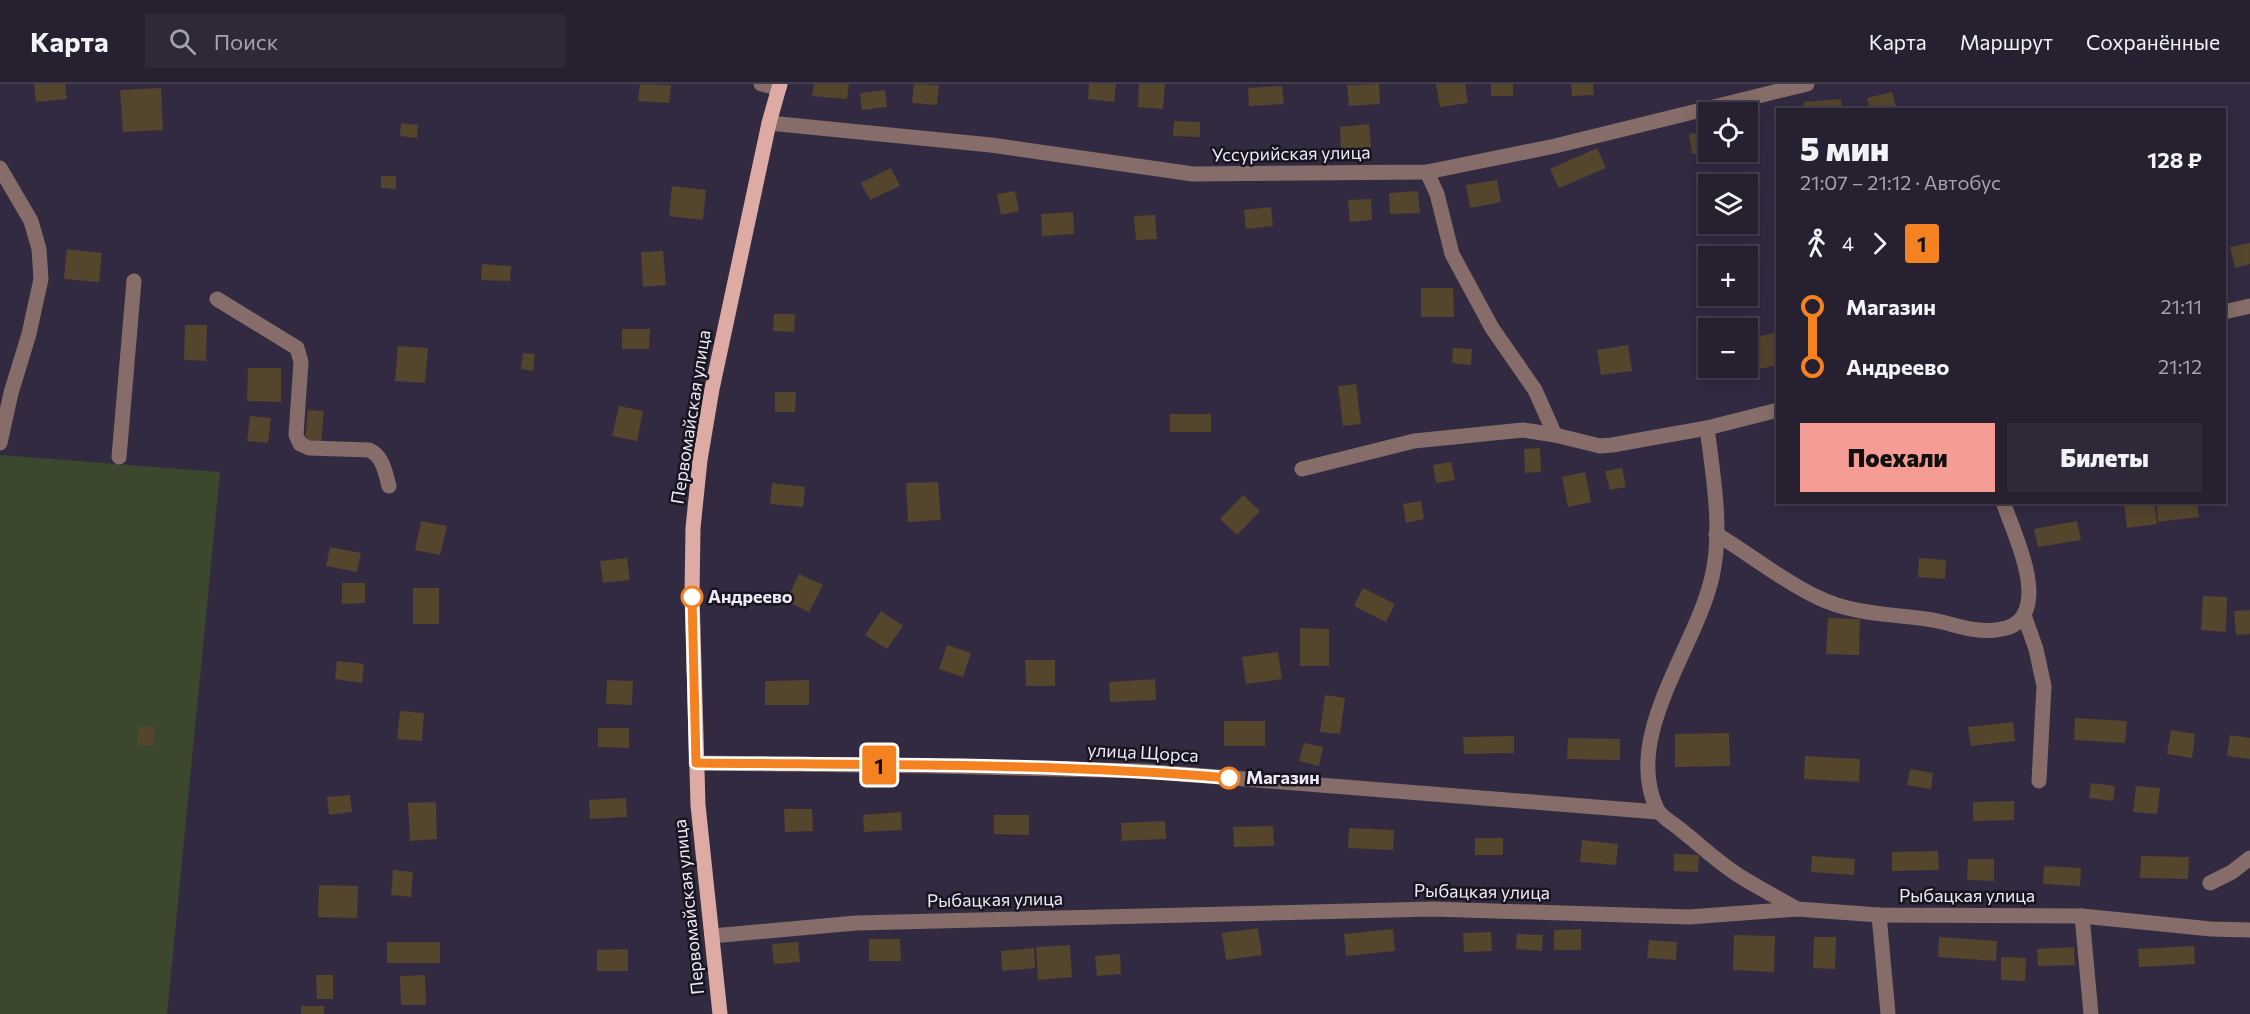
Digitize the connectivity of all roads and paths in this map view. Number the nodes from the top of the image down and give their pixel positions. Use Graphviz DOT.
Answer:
graph roads {
  1 [pos="761,84"];
  2 [pos="1807,84"];
  3 [pos="779,86"];
  4 [pos="769,123"];
  5 [pos="0,168"];
  6 [pos="1427,172"];
  7 [pos="134,281"];
  8 [pos="216,299"];
  9 [pos="2250,306"];
  10 [pos="2226,312"];
  11 [pos="1776,411"];
  12 [pos="1707,428"];
  13 [pos="1555,435"];
  14 [pos="0,443"];
  15 [pos="119,458"];
  16 [pos="1302,469"];
  17 [pos="389,486"];
  18 [pos="2004,504"];
  19 [pos="1716,534"];
  20 [pos="2024,615"];
  21 [pos="696,763"];
  22 [pos="2039,781"];
  23 [pos="1658,812"];
  24 [pos="2250,858"];
  25 [pos="2210,884"];
  26 [pos="1797,909"];
  27 [pos="1879,915"];
  28 [pos="2082,916"];
  29 [pos="2250,930"];
  30 [pos="712,936"];
  31 [pos="720,1014"];
  32 [pos="1888,1014"];
  33 [pos="2091,1014"];
  1 -- 3 [label="street"];
  2 -- 6 [label="street, Уссурийская улица"];
  3 -- 4 [label="main road, Первомайская улица"];
  4 -- 6 [label="street, Уссурийская улица"];
  4 -- 21 [label="main road, Первомайская улица"];
  5 -- 14 [label="street"];
  6 -- 13 [label="street"];
  7 -- 15 [label="street"];
  8 -- 17 [label="street"];
  9 -- 10 [label="street"];
  11 -- 12 [label="street"];
  12 -- 13 [label="street"];
  12 -- 19 [label="street"];
  13 -- 16 [label="street"];
  18 -- 20 [label="street"];
  19 -- 20 [label="street"];
  19 -- 23 [label="street"];
  20 -- 22 [label="street"];
  21 -- 23 [label="street, улица Щорса"];
  21 -- 30 [label="main road, Первомайская улица"];
  23 -- 26 [label="street"];
  24 -- 25 [label="street"];
  26 -- 27 [label="street, Рыбацкая улица"];
  26 -- 30 [label="street, Рыбацкая улица"];
  27 -- 28 [label="street, Рыбацкая улица"];
  27 -- 32 [label="street"];
  28 -- 29 [label="street, Рыбацкая улица"];
  28 -- 33 [label="street"];
  30 -- 31 [label="main road, Первомайская улица"];
}
